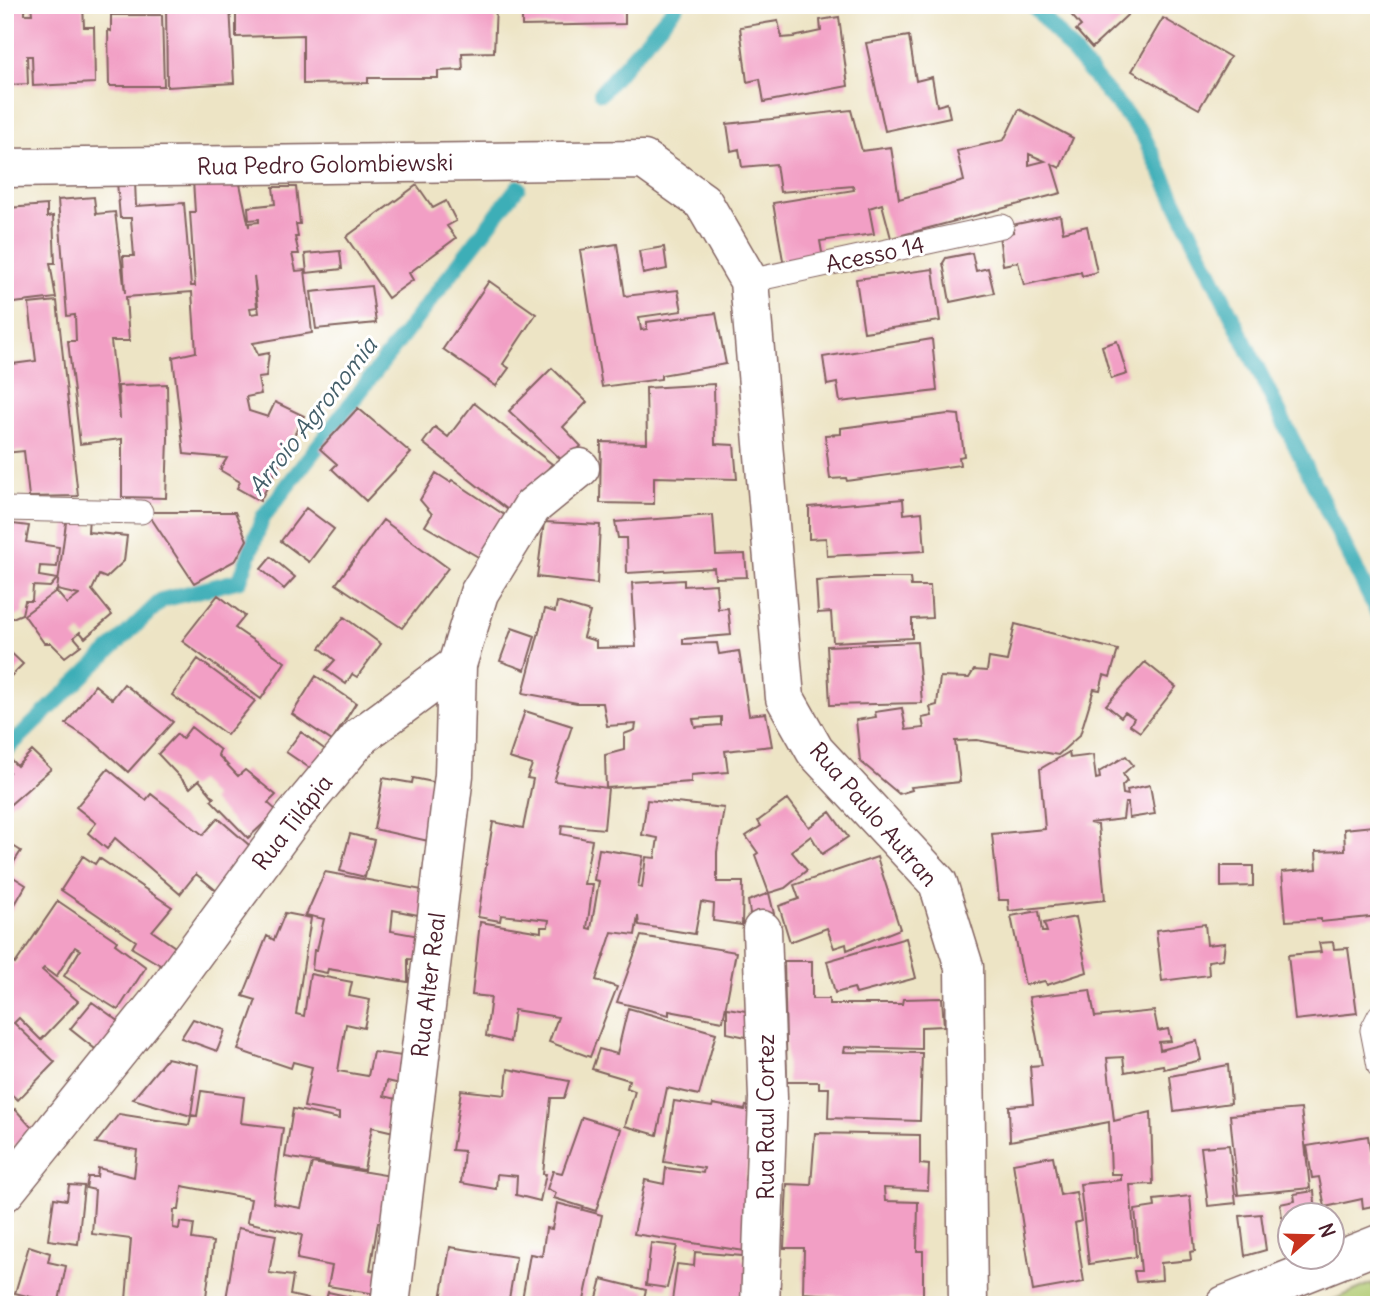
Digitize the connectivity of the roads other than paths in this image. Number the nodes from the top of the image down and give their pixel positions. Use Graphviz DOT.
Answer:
graph roads {
  1 [pos="644,160"];
  2 [pos="5,168"];
  3 [pos="1002,226"];
  4 [pos="749,281"];
  5 [pos="580,468"];
  6 [pos="5,509"];
  7 [pos="141,512"];
  8 [pos="457,665"];
  9 [pos="762,930"];
  10 [pos="1379,1016"];
  11 [pos="1379,1066"];
  12 [pos="5,1192"];
  13 [pos="1379,1244"];
  14 [pos="390,1305"];
  15 [pos="760,1305"];
  16 [pos="968,1305"];
  17 [pos="1225,1305"];
  1 -- 2 [label="street, Rua Pedro Golombiewski"];
  1 -- 4 [label="street, Rua Paulo Autran"];
  3 -- 4 [label="lane, Acesso 14"];
  4 -- 16 [label="street, Rua Paulo Autran"];
  5 -- 8 [label="street"];
  6 -- 7 [label="lane"];
  8 -- 12 [label="street, Rua Tilápia"];
  8 -- 14 [label="street, Rua Alter Real"];
  9 -- 15 [label="street, Rua Raul Cortez"];
  10 -- 11 [label="lane"];
  13 -- 17 [label="street"];
}
